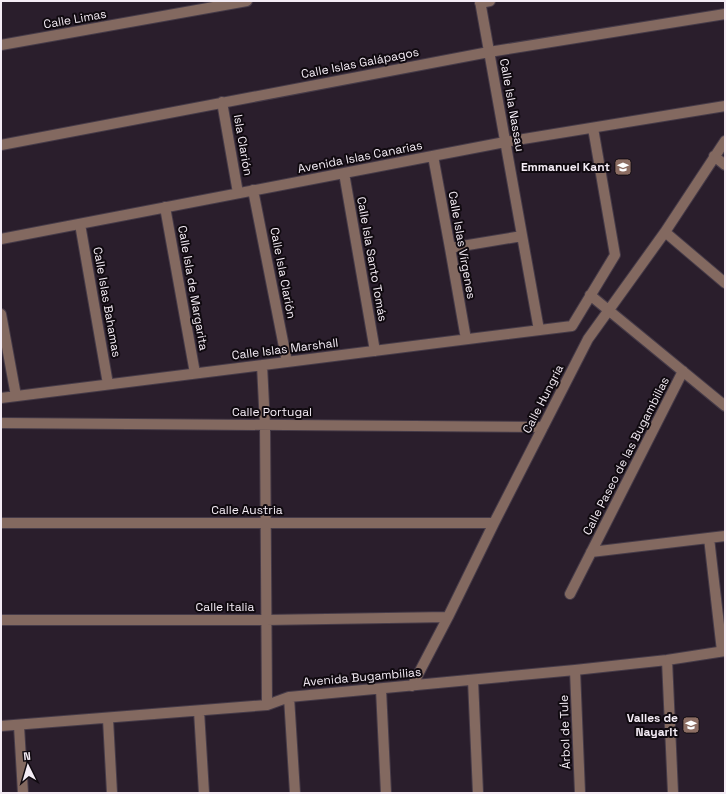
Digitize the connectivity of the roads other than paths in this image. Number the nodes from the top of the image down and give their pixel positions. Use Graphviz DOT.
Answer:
graph roads {
  1 [pos="247,1"];
  2 [pos="490,1"];
  3 [pos="480,2"];
  4 [pos="725,14"];
  5 [pos="1,45"];
  6 [pos="489,52"];
  7 [pos="222,102"];
  8 [pos="725,106"];
  9 [pos="593,128"];
  10 [pos="725,141"];
  11 [pos="505,142"];
  12 [pos="1,145"];
  13 [pos="433,156"];
  14 [pos="714,156"];
  15 [pos="725,165"];
  16 [pos="344,173"];
  17 [pos="253,190"];
  18 [pos="238,193"];
  19 [pos="165,207"];
  20 [pos="80,224"];
  21 [pos="665,232"];
  22 [pos="522,236"];
  23 [pos="1,239"];
  24 [pos="450,248"];
  25 [pos="725,282"];
  26 [pos="590,295"];
  27 [pos="609,310"];
  28 [pos="1,314"];
  29 [pos="539,330"];
  30 [pos="466,339"];
  31 [pos="375,351"];
  32 [pos="287,362"];
  33 [pos="262,365"];
  34 [pos="683,371"];
  35 [pos="195,373"];
  36 [pos="108,384"];
  37 [pos="16,396"];
  38 [pos="1,398"];
  39 [pos="725,406"];
  40 [pos="1,424"];
  41 [pos="264,425"];
  42 [pos="543,427"];
  43 [pos="1,523"];
  44 [pos="265,523"];
  45 [pos="494,523"];
  46 [pos="725,536"];
  47 [pos="709,538"];
  48 [pos="592,552"];
  49 [pos="570,594"];
  50 [pos="448,617"];
  51 [pos="1,620"];
  52 [pos="266,620"];
  53 [pos="724,651"];
  54 [pos="666,660"];
  55 [pos="575,670"];
  56 [pos="473,680"];
  57 [pos="412,686"];
  58 [pos="382,689"];
  59 [pos="289,697"];
  60 [pos="267,705"];
  61 [pos="199,711"];
  62 [pos="108,719"];
  63 [pos="1,726"];
  64 [pos="19,726"];
  65 [pos="23,793"];
  66 [pos="112,793"];
  67 [pos="204,793"];
  68 [pos="295,793"];
  69 [pos="386,793"];
  70 [pos="478,793"];
  71 [pos="580,793"];
  72 [pos="673,793"];
  1 -- 5 [label="street, Calle Limas"];
  2 -- 3 [label="street"];
  3 -- 6 [label="street, Calle Isla Nassau"];
  4 -- 6 [label="street, Calle Islas Galápagos"];
  6 -- 7 [label="street, Calle Islas Galápagos"];
  6 -- 11 [label="street, Calle Isla Nassau"];
  7 -- 12 [label="street, Calle Islas Galápagos"];
  7 -- 18 [label="street, Isla Clarión"];
  8 -- 9 [label="street, Avenida Islas Canarias"];
  9 -- 11 [label="street, Avenida Islas Canarias"];
  9 -- 26 [label="street"];
  10 -- 14 [label="street, Calle Hungría"];
  11 -- 13 [label="street, Avenida Islas Canarias"];
  11 -- 22 [label="street, Calle Isla Nassau"];
  13 -- 16 [label="street, Avenida Islas Canarias"];
  13 -- 24 [label="street, Calle Islas Vírgenes"];
  14 -- 15 [label="street"];
  14 -- 21 [label="street, Calle Hungría"];
  16 -- 17 [label="street, Avenida Islas Canarias"];
  16 -- 31 [label="street, Calle Isla Santo Tomás"];
  17 -- 18 [label="street, Avenida Islas Canarias"];
  17 -- 32 [label="street, Calle Isla Clarión"];
  18 -- 19 [label="street, Avenida Islas Canarias"];
  19 -- 20 [label="street, Avenida Islas Canarias"];
  19 -- 35 [label="street, Calle Isla de Margarita"];
  20 -- 23 [label="street, Avenida Islas Canarias"];
  20 -- 36 [label="street, Calle Islas Bahamas"];
  21 -- 25 [label="street"];
  21 -- 27 [label="street, Calle Hungría"];
  22 -- 24 [label="street"];
  22 -- 29 [label="street, Calle Isla Nassau"];
  24 -- 30 [label="street, Calle Islas Vírgenes"];
  26 -- 27 [label="street, Calle Paseo de las Bugambilias"];
  26 -- 29 [label="street, Calle Islas Marshall"];
  27 -- 34 [label="street, Calle Paseo de las Bugambilias"];
  27 -- 42 [label="street, Calle Hungría"];
  28 -- 37 [label="street"];
  29 -- 30 [label="street, Calle Islas Marshall"];
  30 -- 31 [label="street, Calle Islas Marshall"];
  31 -- 32 [label="street, Calle Islas Marshall"];
  32 -- 33 [label="street, Calle Islas Marshall"];
  33 -- 35 [label="street, Calle Islas Marshall"];
  33 -- 41 [label="street"];
  34 -- 39 [label="street, Calle Paseo de las Bugambilias"];
  34 -- 48 [label="street, Calle Paseo de las Bugambilias"];
  35 -- 36 [label="street, Calle Islas Marshall"];
  36 -- 37 [label="street, Calle Islas Marshall"];
  37 -- 38 [label="street, Calle Islas Marshall"];
  40 -- 41 [label="street, Calle Portugal"];
  41 -- 42 [label="street, Calle Portugal"];
  41 -- 44 [label="street"];
  42 -- 45 [label="street, Calle Hungría"];
  43 -- 44 [label="street, Calle Austria"];
  44 -- 45 [label="street, Calle Austria"];
  44 -- 52 [label="street"];
  45 -- 50 [label="street, Calle Hungría"];
  46 -- 47 [label="street, Calle Paseo de las Bugambilias"];
  47 -- 48 [label="street, Calle Paseo de las Bugambilias"];
  47 -- 53 [label="street"];
  48 -- 49 [label="street, Calle Paseo de las Bugambilias"];
  50 -- 52 [label="street, Calle Italia"];
  50 -- 57 [label="street, Calle Hungría"];
  51 -- 52 [label="street, Calle Italia"];
  52 -- 60 [label="street"];
  53 -- 54 [label="street, Avenida Bugambilias"];
  54 -- 55 [label="street, Avenida Bugambilias"];
  54 -- 72 [label="street"];
  55 -- 56 [label="street, Avenida Bugambilias"];
  55 -- 71 [label="street, Árbol de Tule"];
  56 -- 57 [label="street, Avenida Bugambilias"];
  56 -- 70 [label="street"];
  57 -- 58 [label="street, Avenida Bugambilias"];
  58 -- 59 [label="street, Avenida Bugambilias"];
  58 -- 69 [label="street"];
  59 -- 60 [label="street, Avenida Bugambilias"];
  59 -- 68 [label="street"];
  60 -- 61 [label="street, Avenida Bugambilias"];
  61 -- 62 [label="street, Avenida Bugambilias"];
  61 -- 67 [label="street"];
  62 -- 64 [label="street, Avenida Bugambilias"];
  62 -- 66 [label="street"];
  63 -- 64 [label="street, Avenida Bugambilias"];
  64 -- 65 [label="street"];
}
